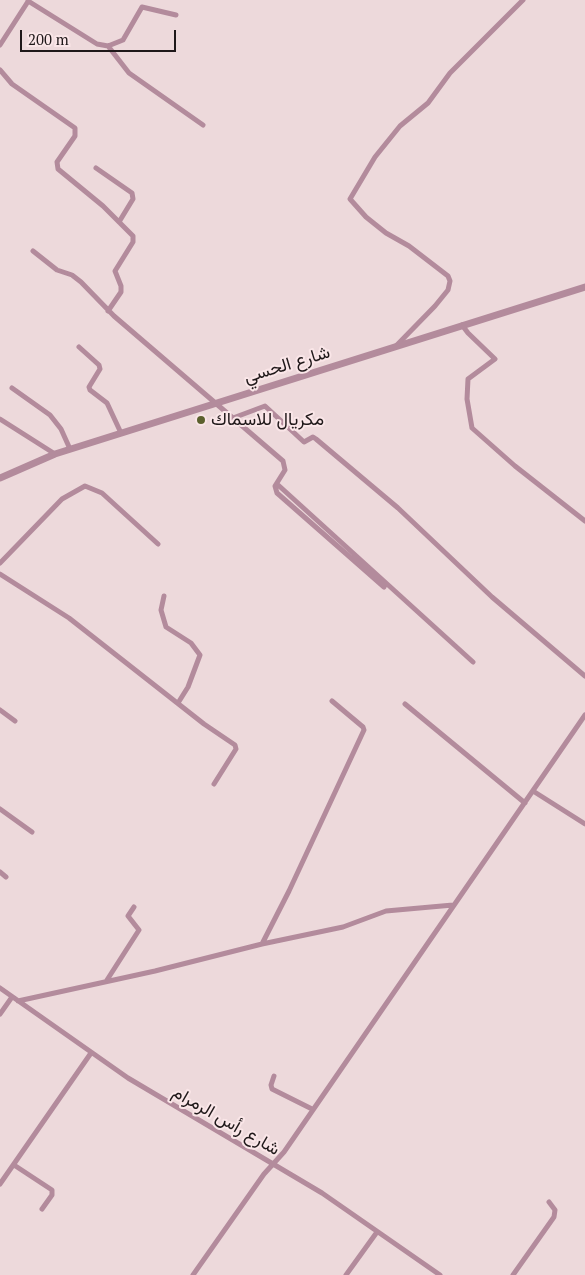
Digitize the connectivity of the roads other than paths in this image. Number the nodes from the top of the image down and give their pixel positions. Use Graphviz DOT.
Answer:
graph roads {
  1 [pos="28,0"];
  2 [pos="523,0"];
  3 [pos="176,15"];
  4 [pos="0,45"];
  5 [pos="108,46"];
  6 [pos="0,70"];
  7 [pos="203,125"];
  8 [pos="96,168"];
  9 [pos="119,222"];
  10 [pos="33,251"];
  11 [pos="585,287"];
  12 [pos="108,311"];
  13 [pos="462,325"];
  14 [pos="394,347"];
  15 [pos="79,348"];
  16 [pos="12,388"];
  17 [pos="215,404"];
  18 [pos="233,418"];
  19 [pos="0,419"];
  20 [pos="121,433"];
  21 [pos="70,449"];
  22 [pos="55,454"];
  23 [pos="0,478"];
  24 [pos="277,484"];
  25 [pos="585,521"];
  26 [pos="158,544"];
  27 [pos="0,563"];
  28 [pos="0,574"];
  29 [pos="384,587"];
  30 [pos="164,596"];
  31 [pos="473,662"];
  32 [pos="585,676"];
  33 [pos="332,701"];
  34 [pos="178,703"];
  35 [pos="405,704"];
  36 [pos="0,710"];
  37 [pos="585,715"];
  38 [pos="15,721"];
  39 [pos="214,784"];
  40 [pos="533,791"];
  41 [pos="525,803"];
  42 [pos="0,809"];
  43 [pos="585,824"];
  44 [pos="32,832"];
  45 [pos="0,872"];
  46 [pos="6,876"];
  47 [pos="453,905"];
  48 [pos="134,907"];
  49 [pos="262,944"];
  50 [pos="106,980"];
  51 [pos="0,988"];
  52 [pos="12,997"];
  53 [pos="18,1001"];
  54 [pos="0,1014"];
  55 [pos="91,1053"];
  56 [pos="274,1076"];
  57 [pos="312,1109"];
  58 [pos="273,1164"];
  59 [pos="14,1165"];
  60 [pos="0,1184"];
  61 [pos="549,1202"];
  62 [pos="42,1209"];
  63 [pos="377,1232"];
  64 [pos="193,1275"];
  65 [pos="346,1275"];
  66 [pos="440,1275"];
  67 [pos="514,1275"];
  1 -- 4 [label="street"];
  1 -- 5 [label="street"];
  2 -- 14 [label="street"];
  3 -- 5 [label="street"];
  5 -- 7 [label="street"];
  6 -- 9 [label="street"];
  8 -- 9 [label="street"];
  9 -- 12 [label="street"];
  10 -- 12 [label="street"];
  11 -- 13 [label="street, شارع الحسي"];
  12 -- 17 [label="street"];
  13 -- 14 [label="street, شارع الحسي"];
  13 -- 25 [label="street"];
  14 -- 17 [label="street, شارع الحسي"];
  15 -- 20 [label="street"];
  16 -- 21 [label="street"];
  17 -- 18 [label="street"];
  17 -- 20 [label="street, شارع الحسي"];
  18 -- 24 [label="street"];
  18 -- 32 [label="street"];
  19 -- 22 [label="street"];
  20 -- 21 [label="street, شارع الحسي"];
  21 -- 22 [label="street, شارع الحسي"];
  22 -- 23 [label="street, شارع الحسي"];
  24 -- 29 [label="street"];
  24 -- 31 [label="street"];
  26 -- 27 [label="street"];
  28 -- 34 [label="street"];
  30 -- 34 [label="street"];
  33 -- 49 [label="street"];
  34 -- 39 [label="street"];
  35 -- 41 [label="street"];
  36 -- 38 [label="street"];
  37 -- 40 [label="street"];
  40 -- 41 [label="street"];
  40 -- 43 [label="street"];
  41 -- 47 [label="street"];
  42 -- 44 [label="street"];
  45 -- 46 [label="street"];
  47 -- 49 [label="street"];
  47 -- 57 [label="street"];
  48 -- 50 [label="street"];
  49 -- 50 [label="street"];
  50 -- 53 [label="street"];
  51 -- 52 [label="street, شارع رأس الرمرام"];
  52 -- 53 [label="street, شارع رأس الرمرام"];
  52 -- 54 [label="street"];
  53 -- 55 [label="street, شارع رأس الرمرام"];
  55 -- 58 [label="street, شارع رأس الرمرام"];
  55 -- 59 [label="street"];
  56 -- 57 [label="street"];
  57 -- 58 [label="street"];
  58 -- 63 [label="street, شارع رأس الرمرام"];
  58 -- 64 [label="street"];
  59 -- 60 [label="street"];
  59 -- 62 [label="street"];
  61 -- 67 [label="street"];
  63 -- 65 [label="street"];
  63 -- 66 [label="street, شارع رأس الرمرام"];
}
